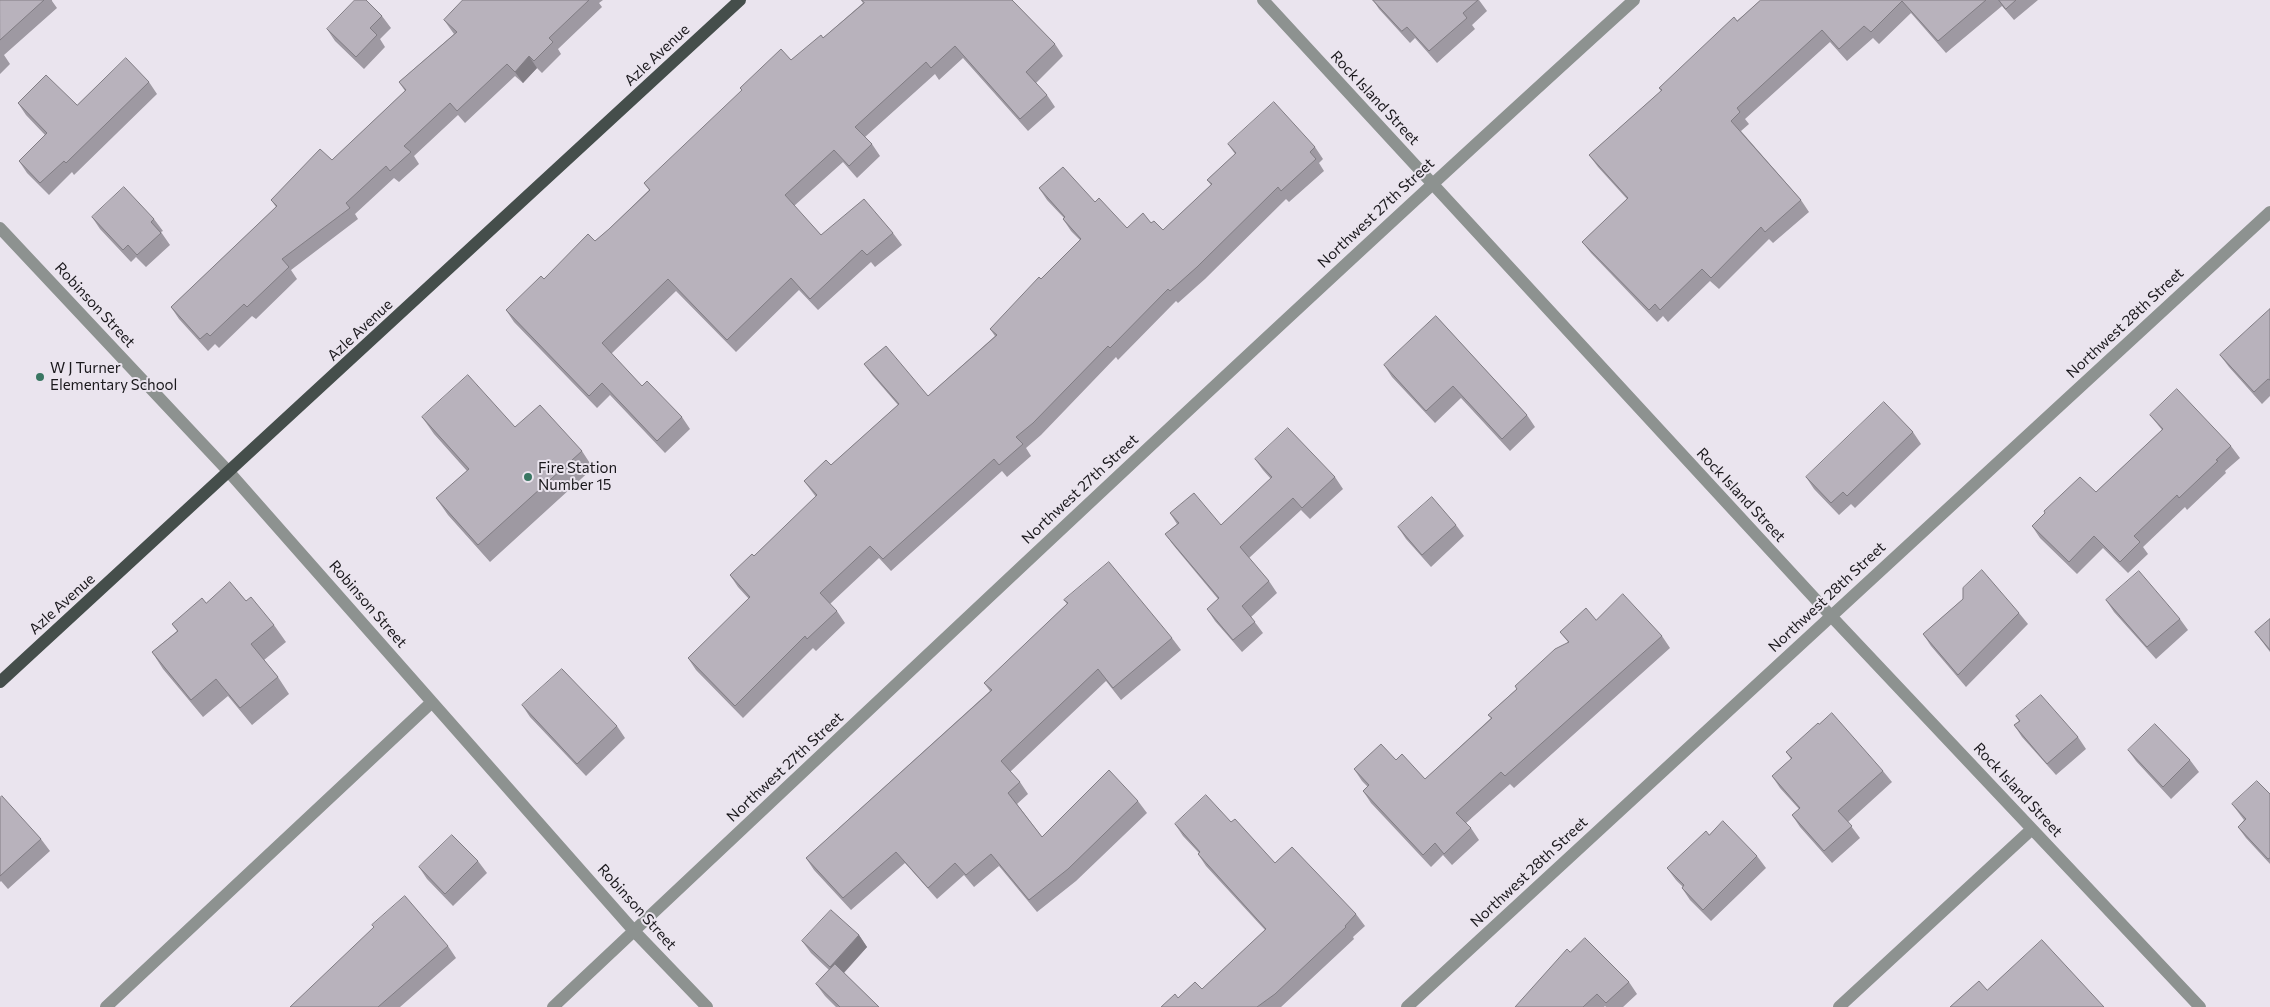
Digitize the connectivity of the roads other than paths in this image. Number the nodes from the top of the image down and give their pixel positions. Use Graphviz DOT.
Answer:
graph roads {
  1 [pos="740,0"];
  2 [pos="1263,0"];
  3 [pos="1634,0"];
  4 [pos="1432,183"];
  5 [pos="2270,212"];
  6 [pos="0,228"];
  7 [pos="229,472"];
  8 [pos="1831,616"];
  9 [pos="0,682"];
  10 [pos="432,702"];
  11 [pos="2032,829"];
  12 [pos="634,930"];
  13 [pos="106,1007"];
  14 [pos="553,1007"];
  15 [pos="707,1007"];
  16 [pos="1407,1007"];
  17 [pos="1839,1007"];
  18 [pos="2200,1007"];
  1 -- 7 [label="main road, Azle Avenue"];
  2 -- 4 [label="street, Rock Island Street"];
  3 -- 4 [label="street, Northwest 27th Street"];
  4 -- 8 [label="street, Rock Island Street"];
  4 -- 12 [label="street, Northwest 27th Street"];
  5 -- 8 [label="street, Northwest 28th Street"];
  6 -- 7 [label="street, Robinson Street"];
  7 -- 9 [label="main road, Azle Avenue"];
  7 -- 10 [label="street, Robinson Street"];
  8 -- 11 [label="street, Rock Island Street"];
  8 -- 16 [label="street, Northwest 28th Street"];
  10 -- 12 [label="street, Robinson Street"];
  10 -- 13 [label="street"];
  11 -- 17 [label="street"];
  11 -- 18 [label="street, Rock Island Street"];
  12 -- 14 [label="street, Northwest 27th Street"];
  12 -- 15 [label="street, Robinson Street"];
}
